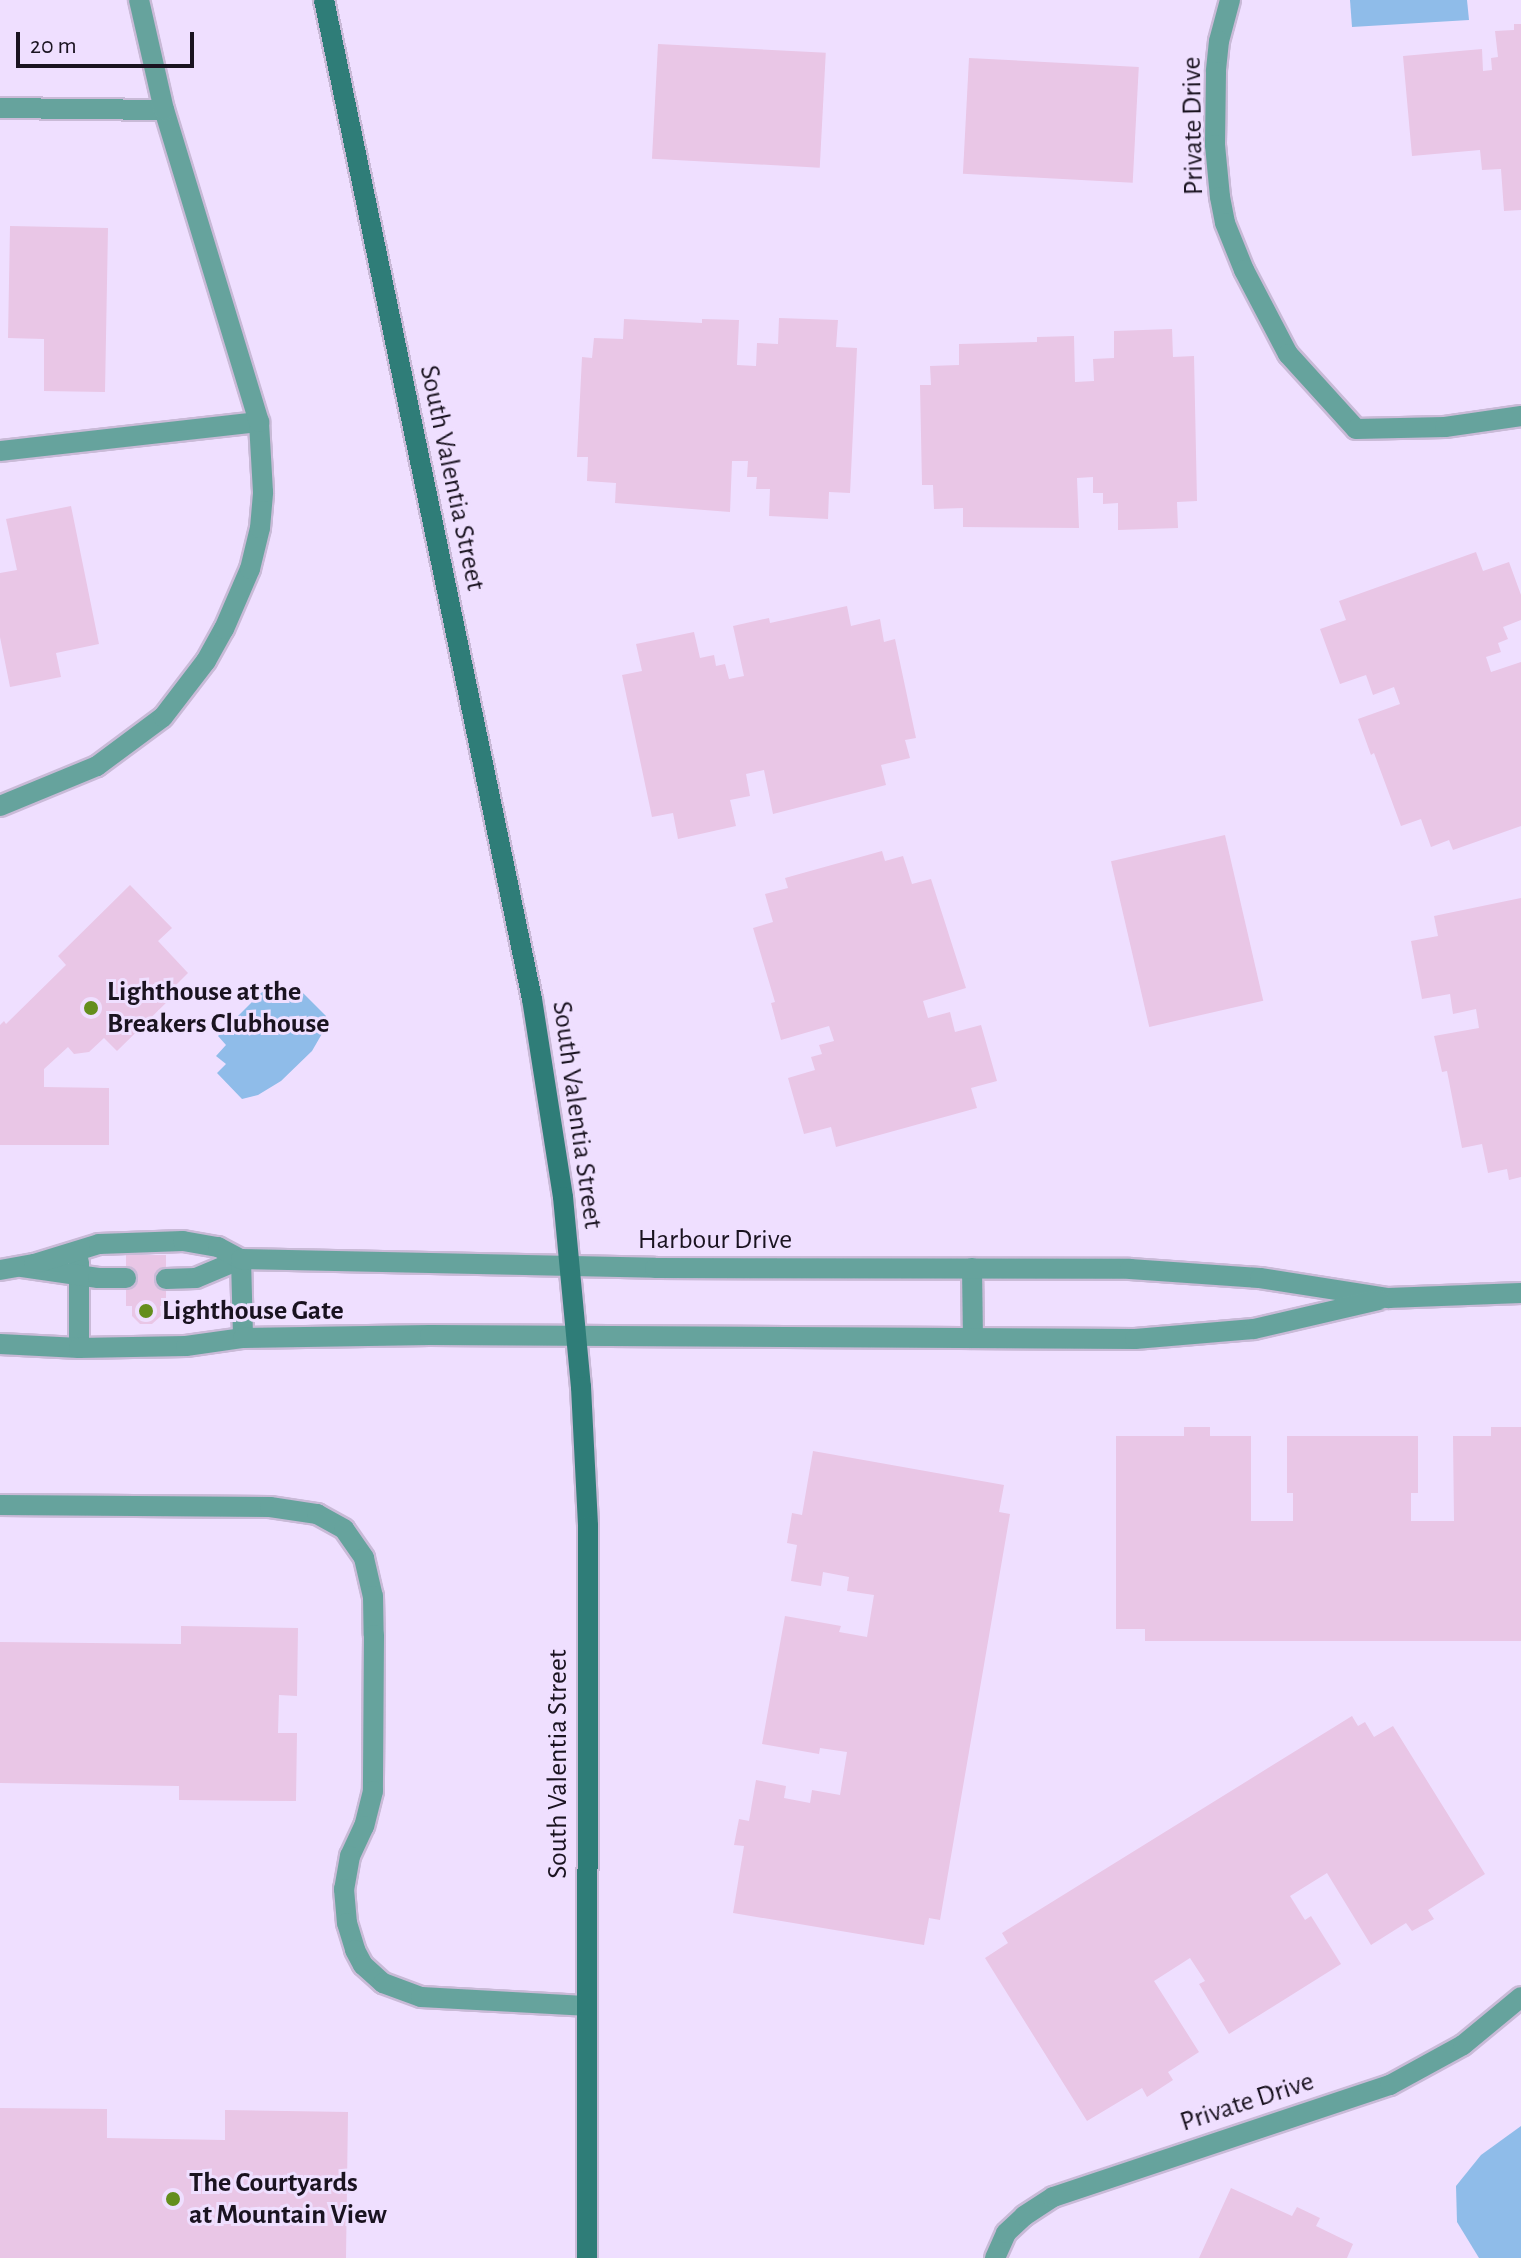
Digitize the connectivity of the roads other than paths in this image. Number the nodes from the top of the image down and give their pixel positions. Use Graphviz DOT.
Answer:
graph roads {
  1 [pos="139,0"];
  2 [pos="324,0"];
  3 [pos="1230,0"];
  4 [pos="0,108"];
  5 [pos="164,110"];
  6 [pos="1521,416"];
  7 [pos="259,422"];
  8 [pos="0,451"];
  9 [pos="0,806"];
  10 [pos="79,1250"];
  11 [pos="241,1259"];
  12 [pos="570,1267"];
  13 [pos="10,1268"];
  14 [pos="972,1268"];
  15 [pos="79,1275"];
  16 [pos="126,1278"];
  17 [pos="166,1279"];
  18 [pos="1521,1293"];
  19 [pos="1388,1298"];
  20 [pos="243,1338"];
  21 [pos="576,1338"];
  22 [pos="973,1338"];
  23 [pos="0,1344"];
  24 [pos="79,1348"];
  25 [pos="0,1505"];
  26 [pos="1521,1997"];
  27 [pos="585,2006"];
  28 [pos="587,2258"];
  29 [pos="995,2258"];
  1 -- 5 [label="street"];
  2 -- 12 [label="street, South Valentia Street"];
  3 -- 6 [label="street, Private Drive"];
  4 -- 5 [label="street"];
  5 -- 7 [label="street"];
  7 -- 8 [label="street"];
  7 -- 9 [label="street"];
  10 -- 11 [label="street, Harbour Drive"];
  10 -- 13 [label="street, Harbour Drive"];
  10 -- 15 [label="street"];
  11 -- 12 [label="street, Harbour Drive"];
  11 -- 17 [label="street"];
  11 -- 20 [label="street"];
  12 -- 14 [label="street, Harbour Drive"];
  12 -- 21 [label="street, South Valentia Street"];
  13 -- 15 [label="street"];
  14 -- 19 [label="street, Harbour Drive"];
  14 -- 22 [label="street"];
  15 -- 16 [label="street"];
  15 -- 24 [label="street"];
  18 -- 19 [label="street, Harbour Drive"];
  19 -- 22 [label="street, Harbour Drive"];
  20 -- 21 [label="street, Harbour Drive"];
  20 -- 24 [label="street, Harbour Drive"];
  21 -- 22 [label="street, Harbour Drive"];
  21 -- 27 [label="street, South Valentia Street"];
  23 -- 24 [label="street, Harbour Drive"];
  25 -- 27 [label="street"];
  26 -- 29 [label="street, Private Drive"];
  27 -- 28 [label="street, South Valentia Street"];
}
